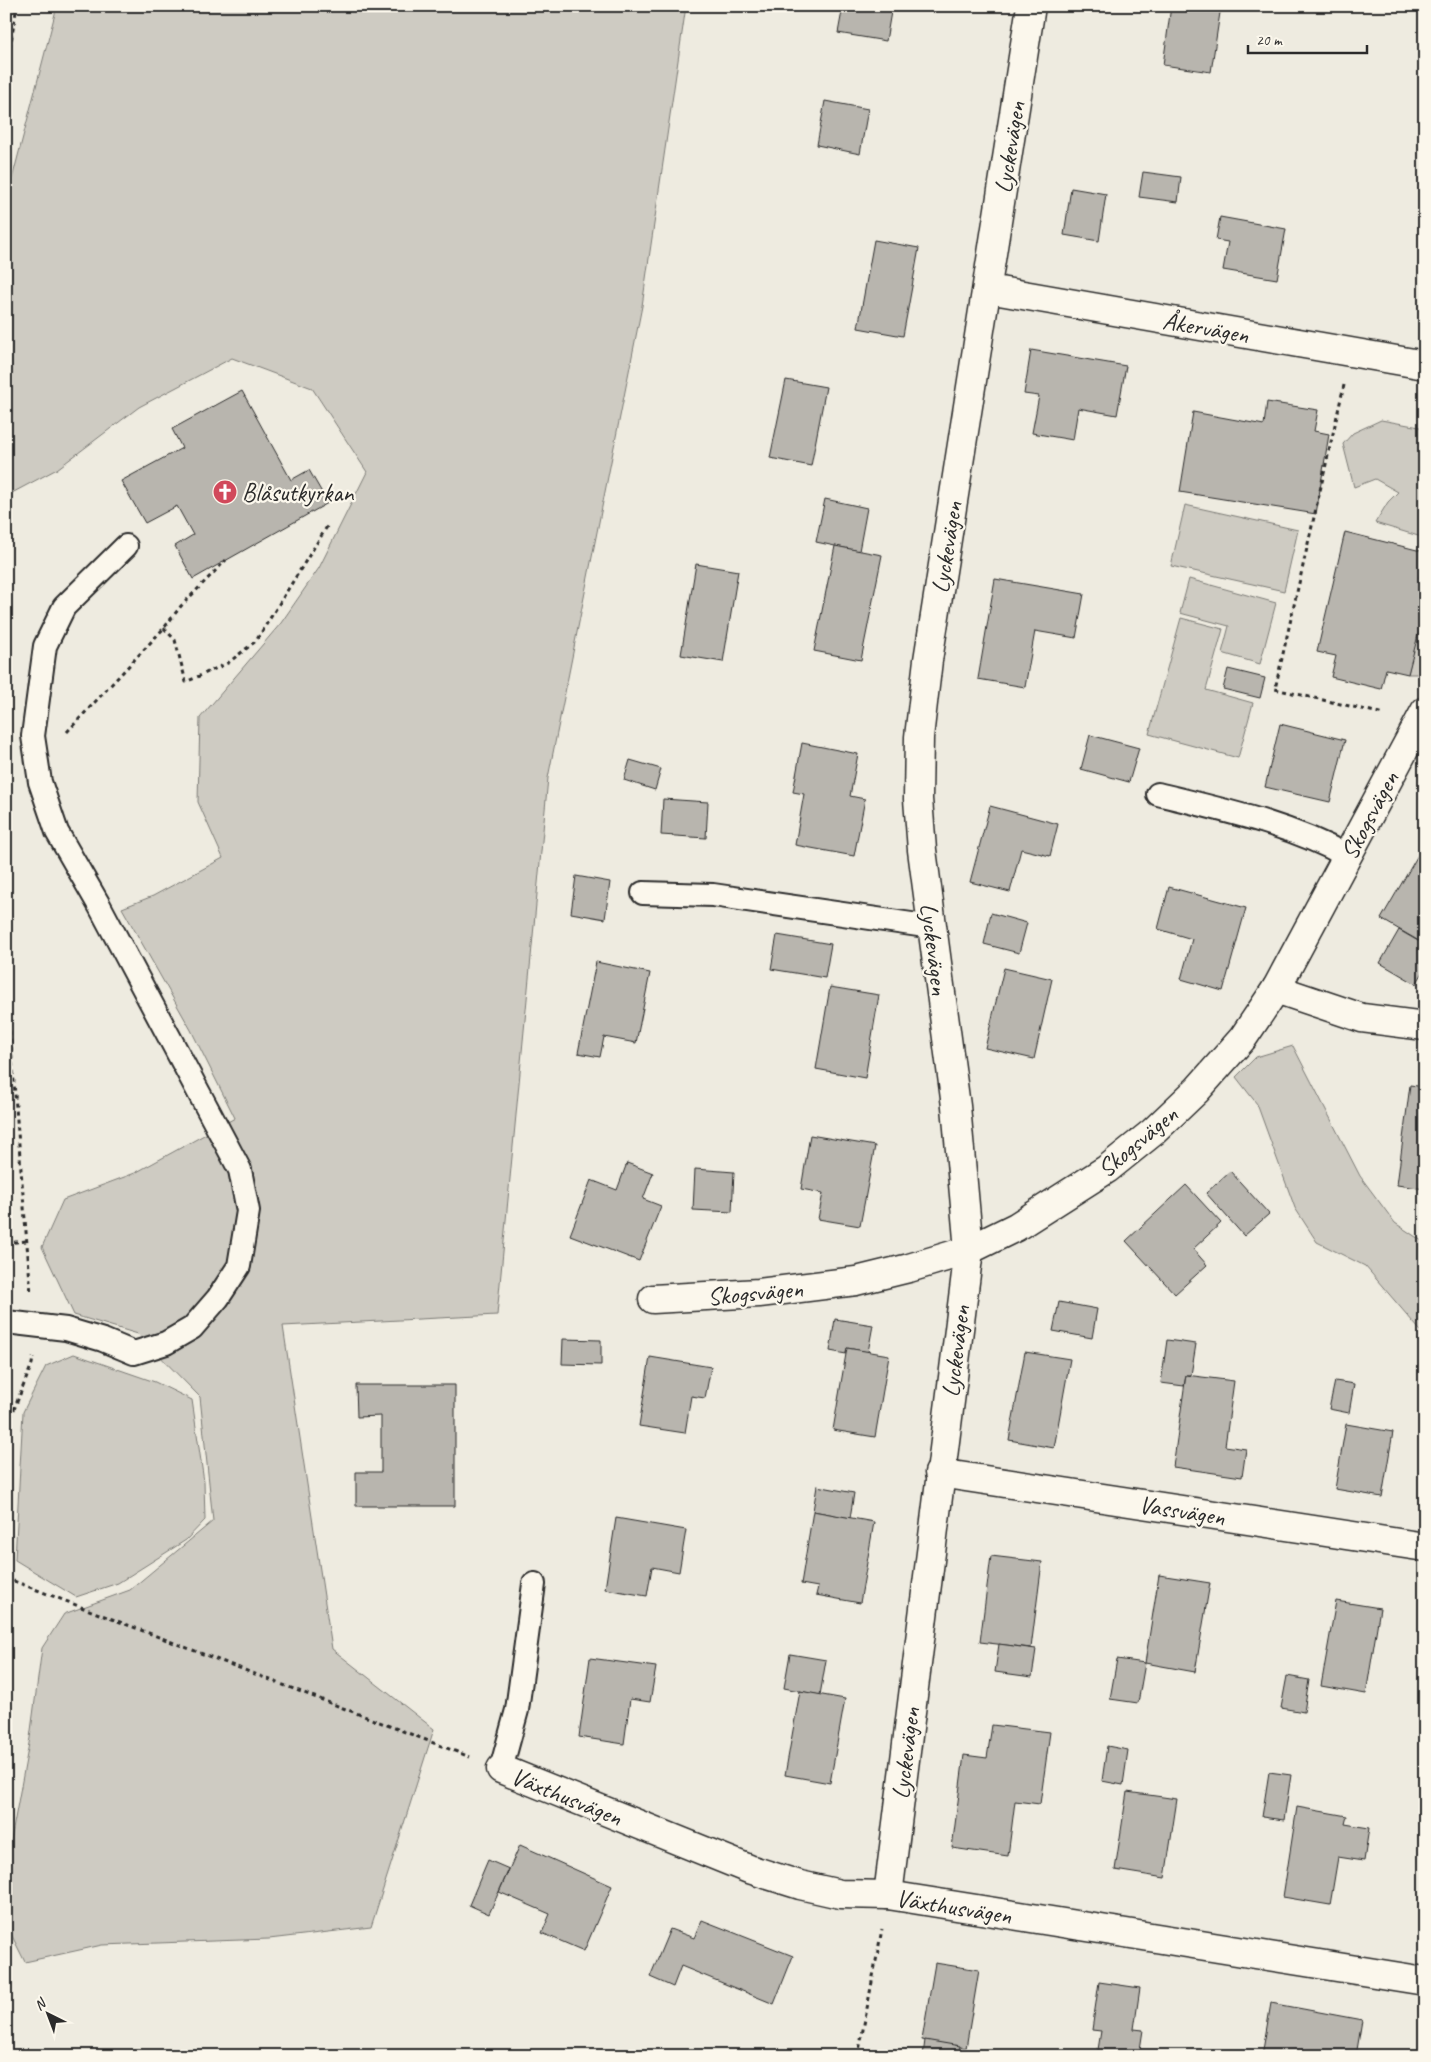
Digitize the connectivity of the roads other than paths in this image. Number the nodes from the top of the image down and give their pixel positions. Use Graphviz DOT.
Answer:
graph roads {
  1 [pos="1031,6"];
  2 [pos="988,289"];
  3 [pos="1425,365"];
  4 [pos="126,546"];
  5 [pos="1422,717"];
  6 [pos="1158,794"];
  7 [pos="1347,856"];
  8 [pos="643,893"];
  9 [pos="932,927"];
  10 [pos="1276,989"];
  11 [pos="1425,1026"];
  12 [pos="969,1250"];
  13 [pos="653,1300"];
  14 [pos="6,1322"];
  15 [pos="939,1473"];
  16 [pos="1425,1546"];
  17 [pos="534,1584"];
  18 [pos="501,1769"];
  19 [pos="888,1895"];
  20 [pos="1425,1981"];
  1 -- 2 [label="street, Lyckevägen"];
  2 -- 3 [label="street, Åkervägen"];
  2 -- 9 [label="street, Lyckevägen"];
  4 -- 14 [label="lane"];
  5 -- 7 [label="street, Skogsvägen"];
  6 -- 7 [label="lane"];
  7 -- 10 [label="street, Skogsvägen"];
  8 -- 9 [label="lane"];
  9 -- 12 [label="street, Lyckevägen"];
  10 -- 11 [label="street"];
  10 -- 12 [label="street, Skogsvägen"];
  12 -- 13 [label="street, Skogsvägen"];
  12 -- 15 [label="street, Lyckevägen"];
  15 -- 16 [label="street, Vassvägen"];
  15 -- 19 [label="street, Lyckevägen"];
  17 -- 18 [label="lane"];
  18 -- 19 [label="street, Växthusvägen"];
  19 -- 20 [label="street, Växthusvägen"];
}
